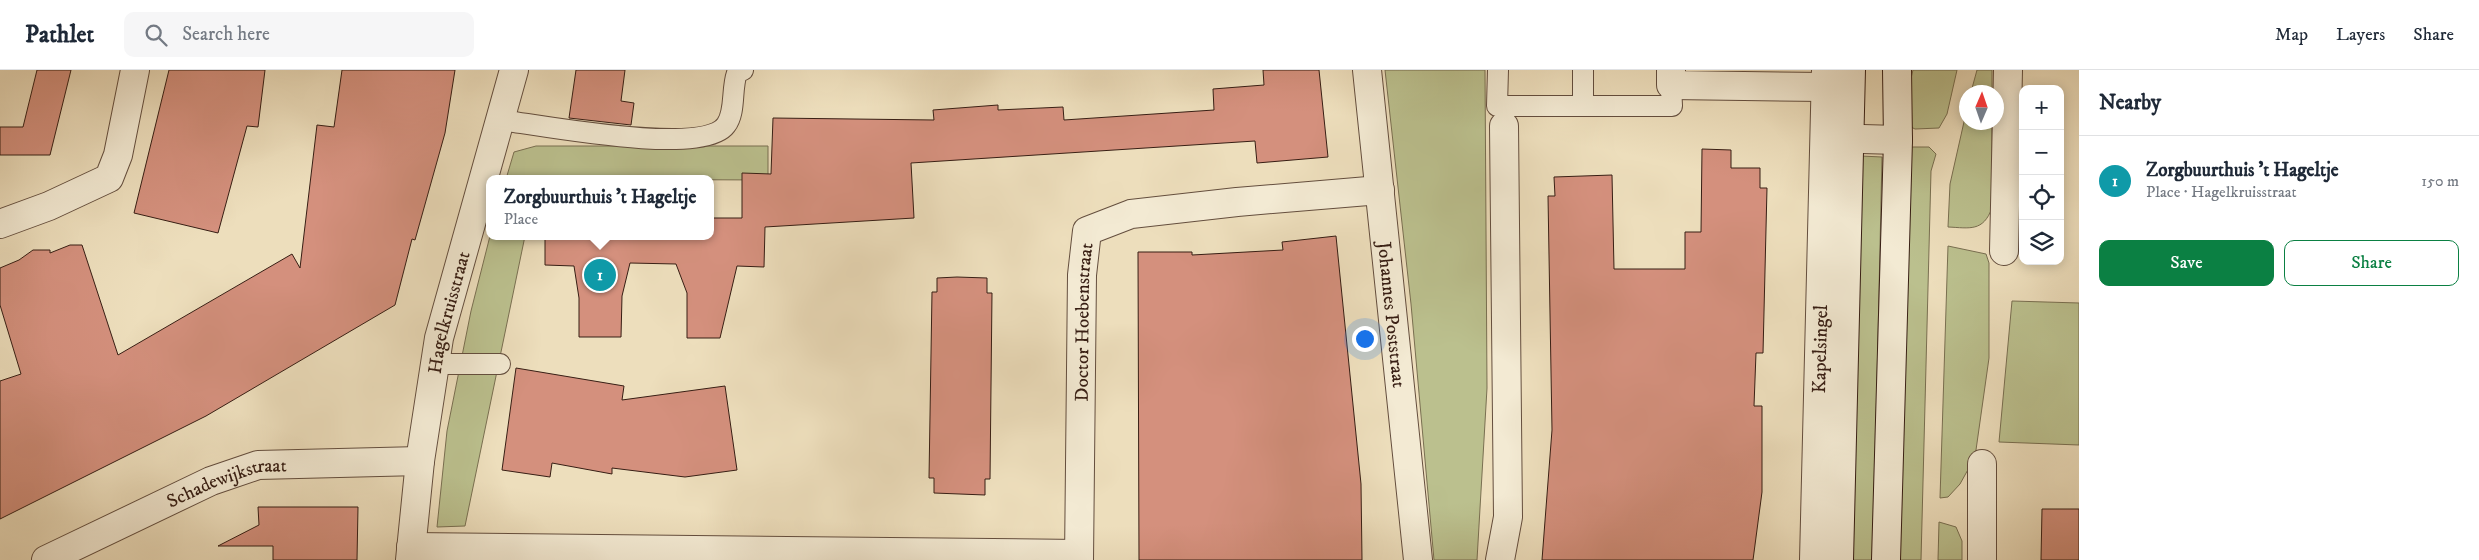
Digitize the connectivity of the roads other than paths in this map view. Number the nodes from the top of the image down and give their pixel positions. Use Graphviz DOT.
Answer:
graph roads {
  1 [pos="135,70"];
  2 [pos="514,70"];
  3 [pos="743,70"];
  4 [pos="1366,70"];
  5 [pos="1498,70"];
  6 [pos="1583,70"];
  7 [pos="1851,70"];
  8 [pos="1897,70"];
  9 [pos="2008,70"];
  10 [pos="1671,78"];
  11 [pos="1825,79"];
  12 [pos="1583,105"];
  13 [pos="500,120"];
  14 [pos="1504,126"];
  15 [pos="1837,138"];
  16 [pos="1898,140"];
  17 [pos="1380,190"];
  18 [pos="0,205"];
  19 [pos="49,206"];
  20 [pos="0,224"];
  21 [pos="2004,251"];
  22 [pos="436,364"];
  23 [pos="500,364"];
  24 [pos="420,461"];
  25 [pos="1982,464"];
  26 [pos="410,554"];
  27 [pos="1079,557"];
  28 [pos="46,560"];
  29 [pos="1418,560"];
  30 [pos="1500,560"];
  31 [pos="1814,560"];
  32 [pos="1840,560"];
  33 [pos="1886,560"];
  34 [pos="1982,560"];
  1 -- 19 [label="street"];
  2 -- 13 [label="street, Hagelkruisstraat"];
  3 -- 13 [label="lane"];
  4 -- 17 [label="street, Johannes Poststraat"];
  5 -- 12 [label="lane"];
  6 -- 12 [label="lane"];
  7 -- 15 [label="street, Kapelsingel"];
  8 -- 16 [label="street"];
  9 -- 21 [label="street"];
  10 -- 11 [label="street, Kapelsingel"];
  10 -- 12 [label="lane"];
  11 -- 15 [label="street, Kapelsingel"];
  13 -- 22 [label="street, Hagelkruisstraat"];
  14 -- 30 [label="street"];
  15 -- 16 [label="street"];
  15 -- 31 [label="street, Kapelsingel"];
  15 -- 32 [label="street, Kapelsingel"];
  16 -- 33 [label="street"];
  17 -- 27 [label="street, Doctor Hoebenstraat"];
  17 -- 29 [label="street, Johannes Poststraat"];
  18 -- 19 [label="street"];
  19 -- 20 [label="street"];
  22 -- 23 [label="lane"];
  22 -- 24 [label="street, Hagelkruisstraat"];
  24 -- 26 [label="street, Hagelkruisstraat"];
  24 -- 28 [label="street, Schadewijkstraat"];
  25 -- 34 [label="street"];
  26 -- 27 [label="street"];
}
